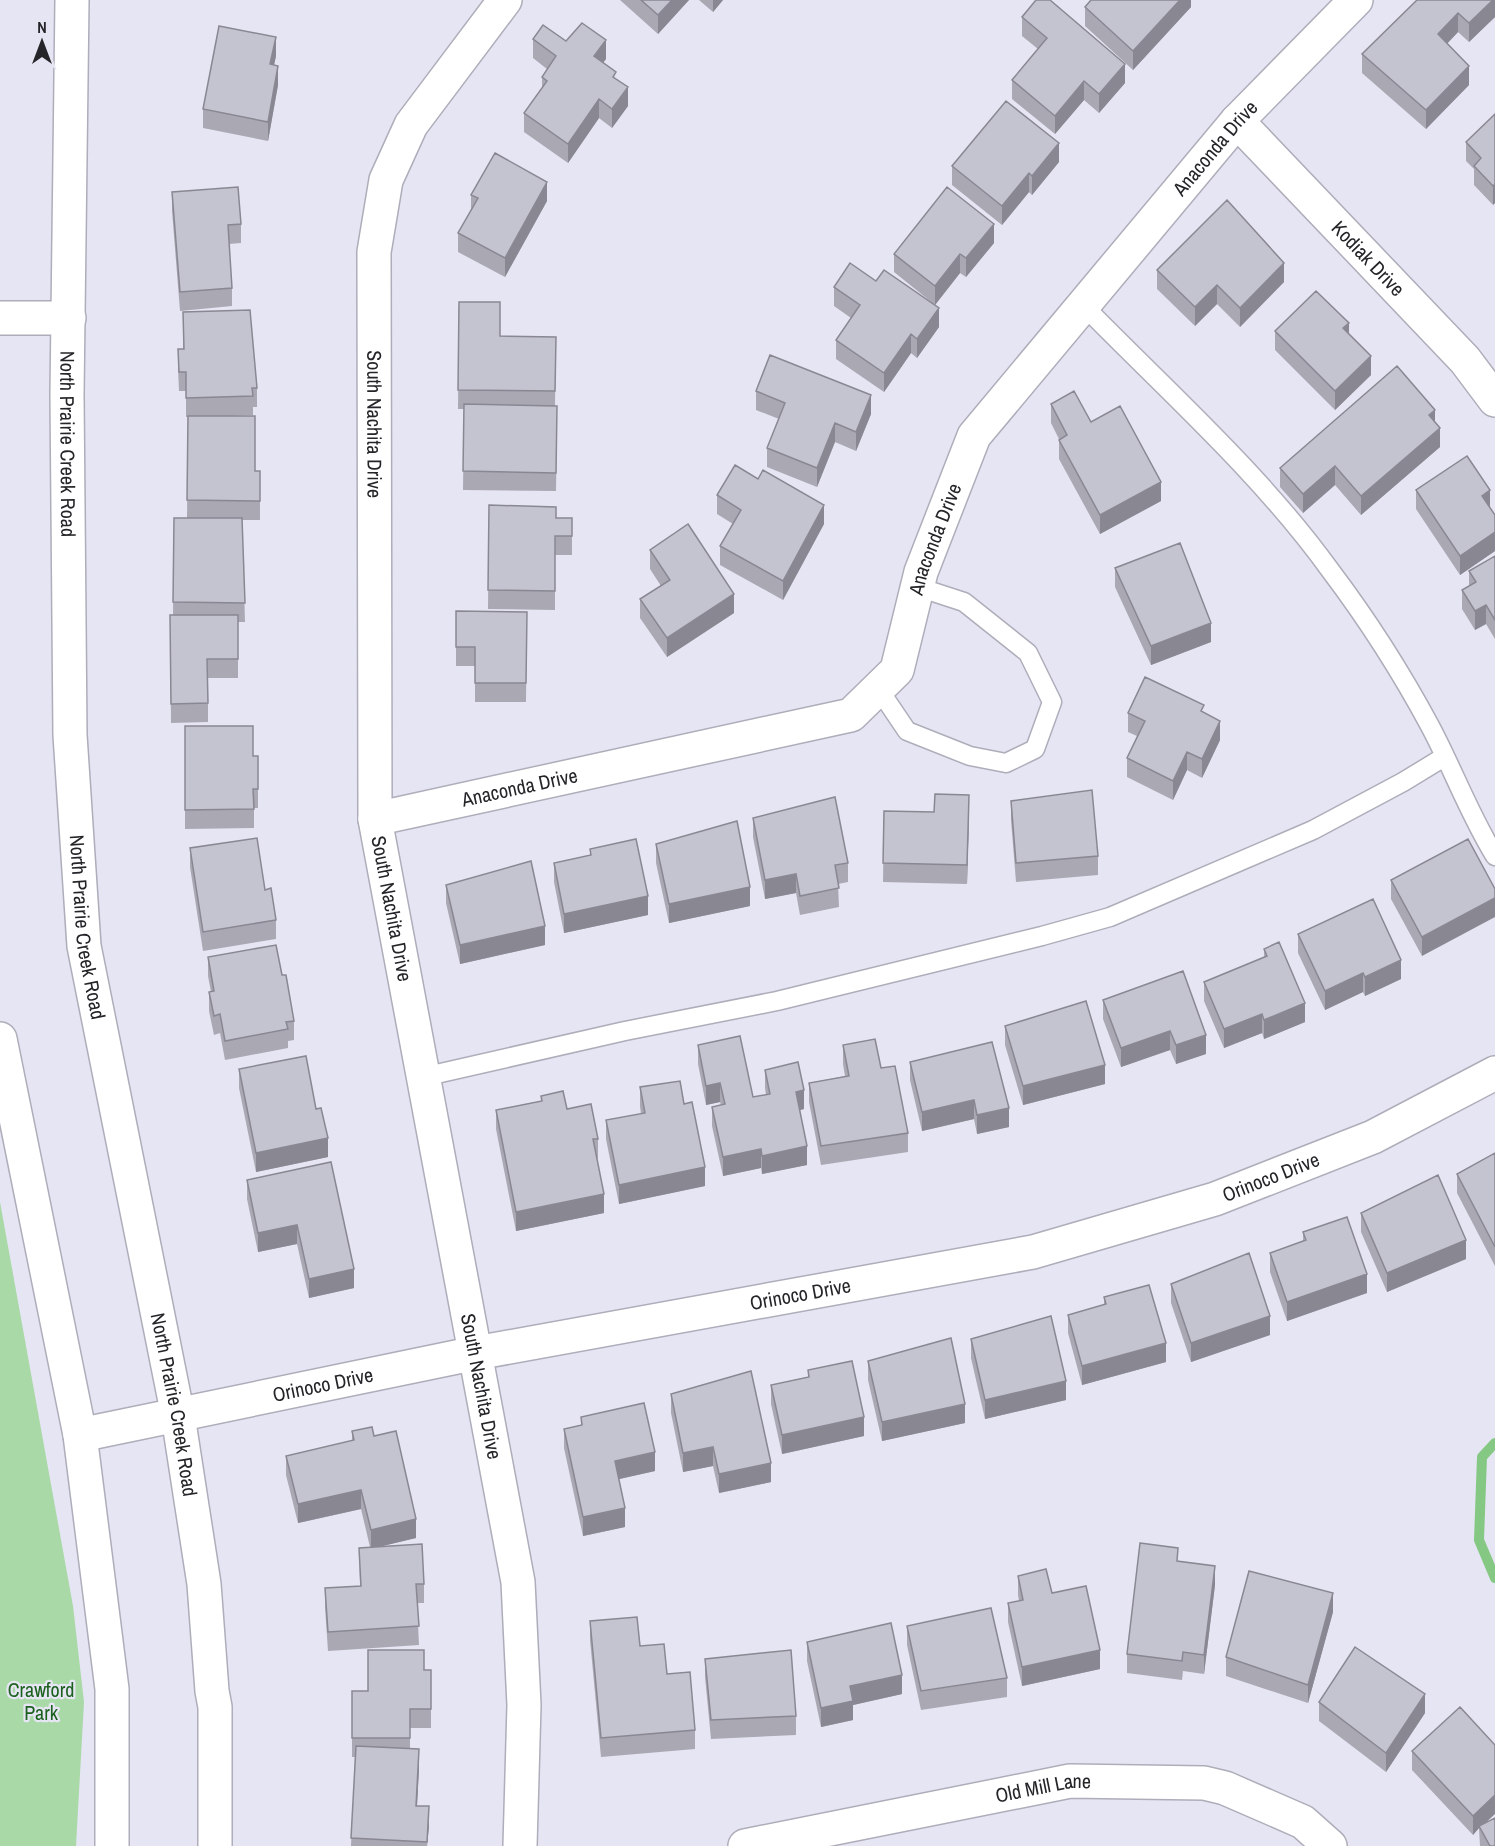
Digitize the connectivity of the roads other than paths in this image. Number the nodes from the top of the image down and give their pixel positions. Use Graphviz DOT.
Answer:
graph roads {
  1 [pos="72,0"];
  2 [pos="506,0"];
  3 [pos="1356,0"];
  4 [pos="1237,122"];
  5 [pos="1083,305"];
  6 [pos="0,318"];
  7 [pos="69,318"];
  8 [pos="1495,400"];
  9 [pos="918,587"];
  10 [pos="878,688"];
  11 [pos="1444,757"];
  12 [pos="375,819"];
  13 [pos="1495,856"];
  14 [pos="0,1039"];
  15 [pos="1495,1073"];
  16 [pos="423,1077"];
  17 [pos="476,1353"];
  18 [pos="178,1416"];
  19 [pos="80,1435"];
  20 [pos="112,1846"];
  21 [pos="215,1846"];
  22 [pos="520,1846"];
  23 [pos="745,1846"];
  24 [pos="1330,1846"];
  1 -- 7 [label="street, North Prairie Creek Road"];
  2 -- 12 [label="street, South Nachita Drive"];
  3 -- 4 [label="street, Anaconda Drive"];
  4 -- 5 [label="street, Anaconda Drive"];
  4 -- 8 [label="street, Kodiak Drive"];
  5 -- 9 [label="street, Anaconda Drive"];
  5 -- 11 [label="lane"];
  6 -- 7 [label="street"];
  7 -- 18 [label="street, North Prairie Creek Road"];
  9 -- 10 [label="street, Anaconda Drive"];
  9 -- 10 [label="lane"];
  10 -- 12 [label="street, Anaconda Drive"];
  11 -- 13 [label="lane"];
  11 -- 16 [label="lane"];
  12 -- 16 [label="street, South Nachita Drive"];
  14 -- 19 [label="street"];
  15 -- 17 [label="street, Orinoco Drive"];
  16 -- 17 [label="street, South Nachita Drive"];
  17 -- 18 [label="street, Orinoco Drive"];
  17 -- 22 [label="street, South Nachita Drive"];
  18 -- 19 [label="street, Orinoco Drive"];
  18 -- 21 [label="street, North Prairie Creek Road"];
  19 -- 20 [label="street"];
  23 -- 24 [label="street, Old Mill Lane"];
}
